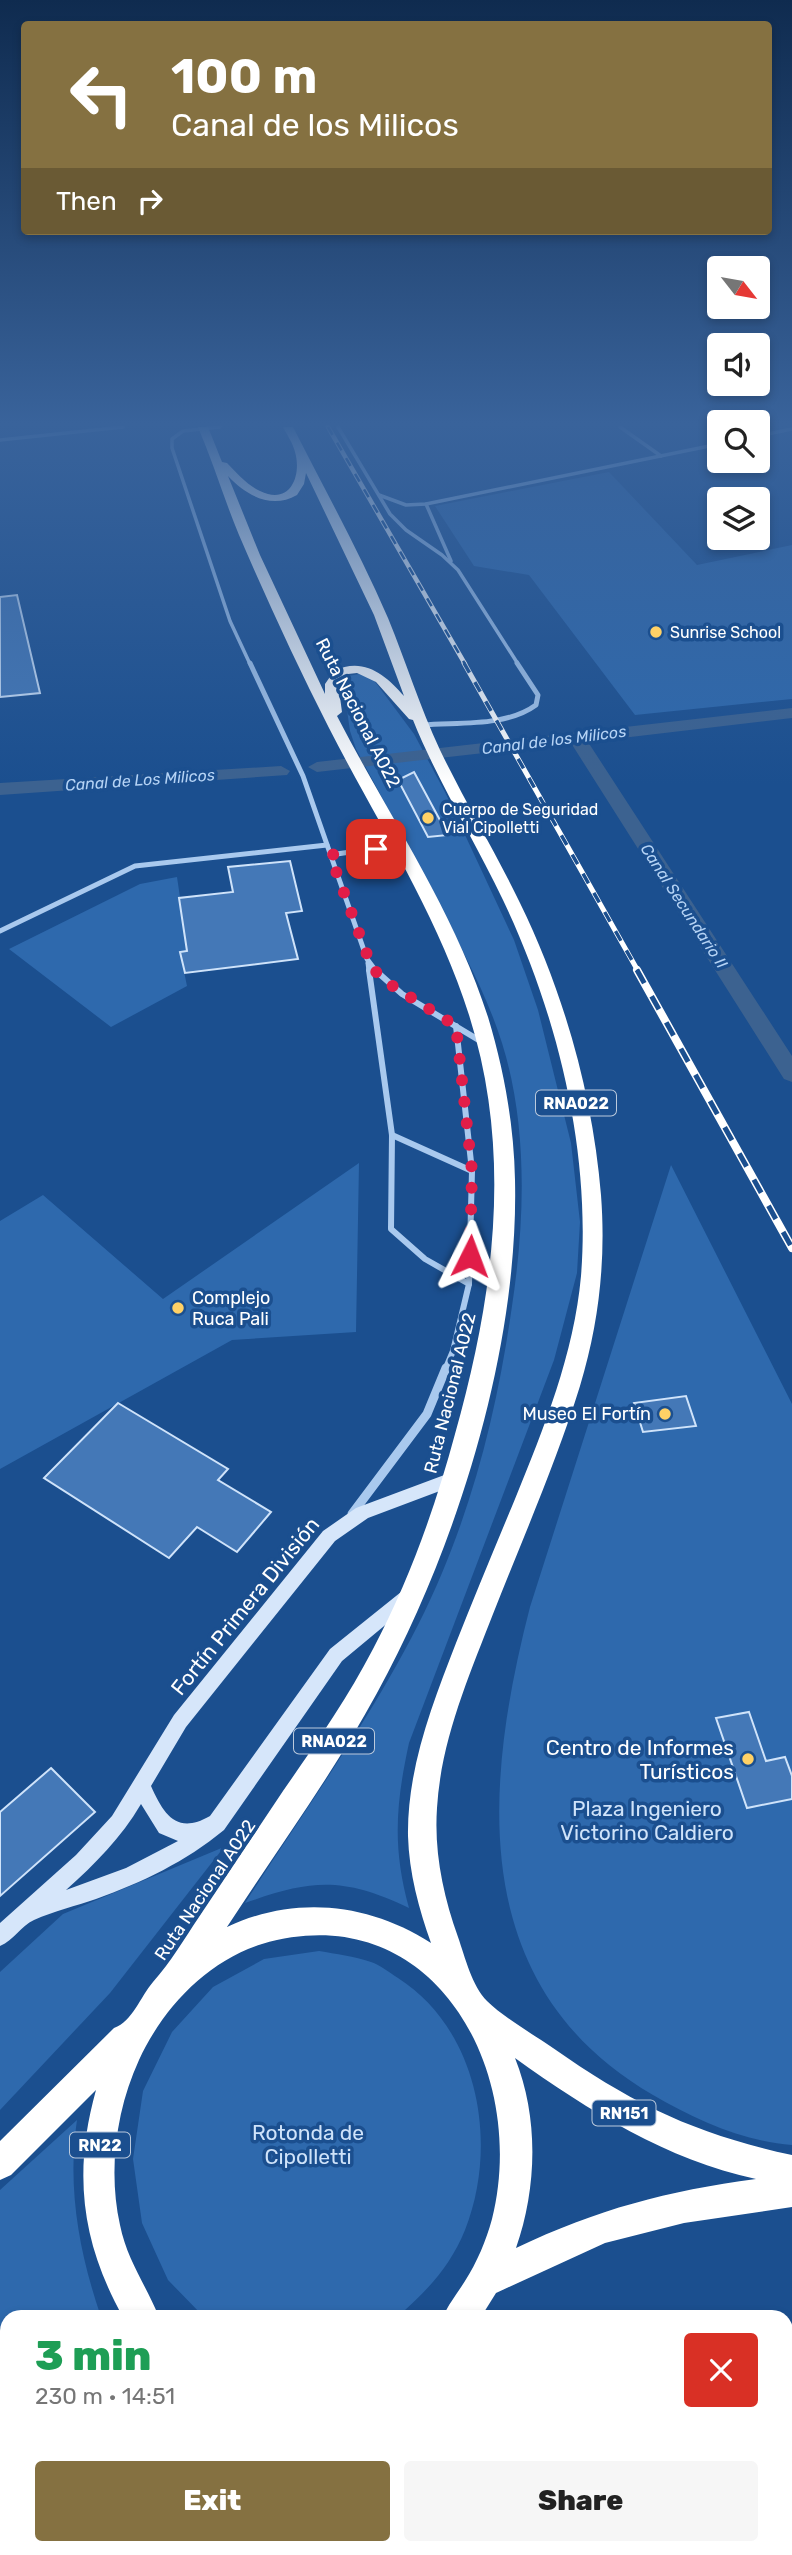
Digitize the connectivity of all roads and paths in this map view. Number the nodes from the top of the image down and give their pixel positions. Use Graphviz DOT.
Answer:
graph roads {
  1 [pos="205,546"];
  2 [pos="250,546"];
  3 [pos="347,546"];
  4 [pos="429,546"];
  5 [pos="445,546"];
  6 [pos="452,563"];
  7 [pos="425,730"];
  8 [pos="338,732"];
  9 [pos="327,845"];
  10 [pos="398,845"];
  11 [pos="330,855"];
  12 [pos="0,931"];
  13 [pos="367,959"];
  14 [pos="456,1026"];
  15 [pos="487,1045"];
  16 [pos="392,1135"];
  17 [pos="472,1171"];
  18 [pos="469,1284"];
  19 [pos="455,1478"];
  20 [pos="346,1522"];
  21 [pos="414,1591"];
  22 [pos="142,1786"];
  23 [pos="217,1823"];
  24 [pos="24,1914"];
  25 [pos="0,1936"];
  26 [pos="173,1982"];
  27 [pos="471,2003"];
  28 [pos="147,2014"];
  29 [pos="0,2164"];
  30 [pos="792,2171"];
  31 [pos="792,2191"];
  32 [pos="470,2306"];
  33 [pos="137,2310"];
  1 -- 9 [label="street"];
  2 -- 8 [label="highway, Ruta Nacional A022 / RNA022"];
  3 -- 7 [label="highway, RNA022"];
  4 -- 6 [label="street"];
  5 -- 6 [label="street"];
  6 -- 7 [label="street"];
  7 -- 8 [label="highway"];
  7 -- 27 [label="highway, RNA022"];
  8 -- 10 [label="highway, Ruta Nacional A022 / RNA022"];
  9 -- 11 [label="street"];
  9 -- 12 [label="street"];
  10 -- 11 [label="street"];
  10 -- 15 [label="highway, Ruta Nacional A022 / RNA022"];
  11 -- 13 [label="street"];
  13 -- 14 [label="street"];
  13 -- 16 [label="street"];
  14 -- 15 [label="street"];
  14 -- 17 [label="street"];
  15 -- 19 [label="highway, Ruta Nacional A022 / RNA022"];
  16 -- 17 [label="street"];
  16 -- 18 [label="street"];
  17 -- 18 [label="street"];
  18 -- 20 [label="street"];
  19 -- 20 [label="street, Fortín Primera División"];
  19 -- 21 [label="highway, Ruta Nacional A022 / RNA022"];
  20 -- 22 [label="street, Fortín Primera División"];
  21 -- 23 [label="street, Fortín Primera División"];
  21 -- 26 [label="highway, Ruta Nacional A022 / RNA022"];
  22 -- 23 [label="street"];
  22 -- 24 [label="street, Fortín Primera División"];
  23 -- 24 [label="street, Fortín Primera División"];
  24 -- 25 [label="street, Fortín Primera División"];
  26 -- 27 [label="highway, RN22"];
  26 -- 28 [label="highway, RN22"];
  27 -- 30 [label="highway, RN151"];
  27 -- 32 [label="highway, RN22"];
  28 -- 29 [label="highway, RN22"];
  28 -- 33 [label="highway, RN22"];
  31 -- 32 [label="highway"];
}
